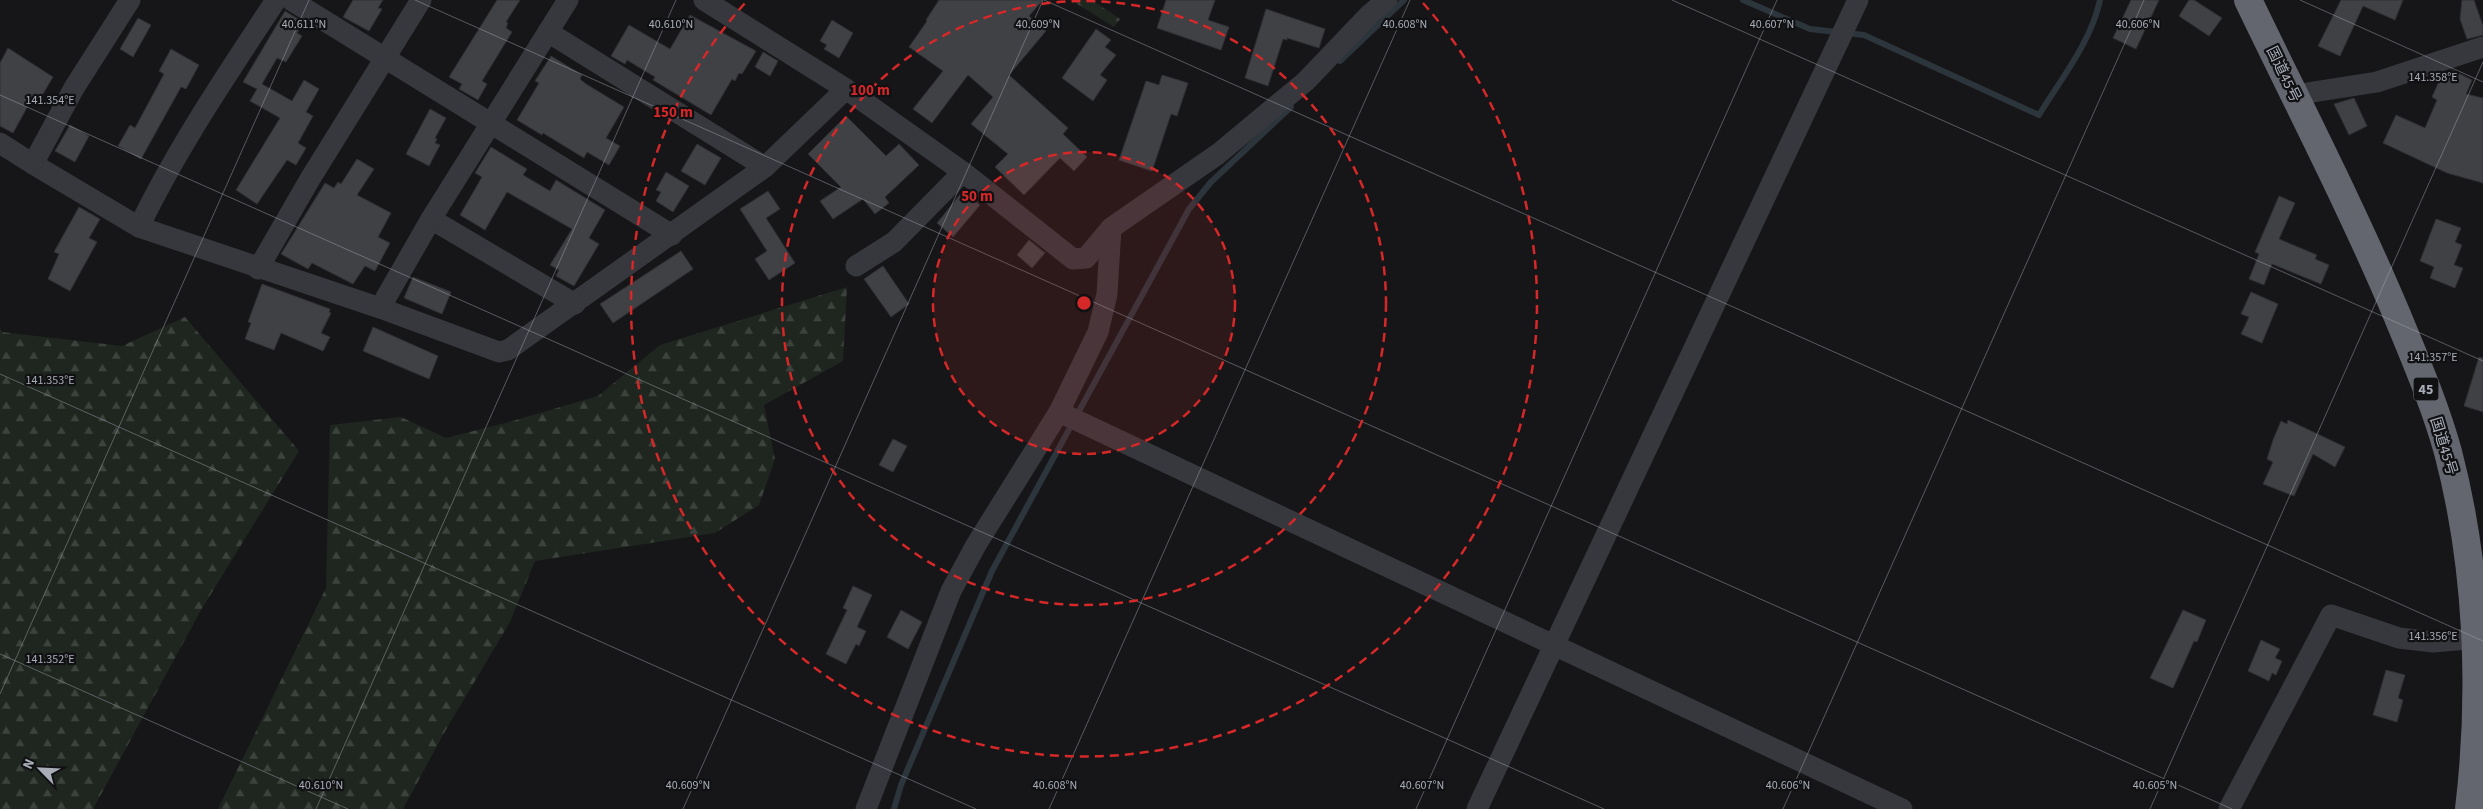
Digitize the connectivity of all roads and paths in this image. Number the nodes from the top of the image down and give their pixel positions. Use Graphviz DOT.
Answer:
graph roads {
  1 [pos="130,0"];
  2 [pos="276,0"];
  3 [pos="291,0"];
  4 [pos="421,0"];
  5 [pos="568,0"];
  6 [pos="1387,0"];
  7 [pos="1858,0"];
  8 [pos="2248,0"];
  9 [pos="713,2"];
  10 [pos="548,32"];
  11 [pos="2483,48"];
  12 [pos="385,58"];
  13 [pos="846,89"];
  14 [pos="2294,95"];
  15 [pos="490,124"];
  16 [pos="0,143"];
  17 [pos="33,164"];
  18 [pos="765,167"];
  19 [pos="963,172"];
  20 [pos="431,219"];
  21 [pos="139,227"];
  22 [pos="1111,228"];
  23 [pos="672,234"];
  24 [pos="856,266"];
  25 [pos="258,268"];
  26 [pos="574,304"];
  27 [pos="380,308"];
  28 [pos="1059,412"];
  29 [pos="2481,635"];
  30 [pos="1555,646"];
  31 [pos="866,809"];
  32 [pos="1477,809"];
  33 [pos="1902,809"];
  34 [pos="2229,809"];
  35 [pos="2469,809"];
  1 -- 17 [label="street"];
  2 -- 21 [label="street"];
  3 -- 12 [label="street"];
  4 -- 12 [label="street"];
  5 -- 10 [label="street"];
  6 -- 22 [label="street"];
  7 -- 30 [label="street"];
  8 -- 14 [label="highway, 国道45号 / 45"];
  9 -- 13 [label="street"];
  10 -- 15 [label="street"];
  10 -- 18 [label="street"];
  11 -- 14 [label="street"];
  12 -- 15 [label="street"];
  12 -- 25 [label="street"];
  13 -- 18 [label="street"];
  13 -- 19 [label="street"];
  14 -- 29 [label="highway, 国道45号 / 45"];
  15 -- 20 [label="street"];
  15 -- 23 [label="street"];
  16 -- 17 [label="street"];
  17 -- 21 [label="street"];
  18 -- 23 [label="street"];
  19 -- 22 [label="street"];
  19 -- 24 [label="street"];
  20 -- 26 [label="street"];
  20 -- 27 [label="street"];
  21 -- 25 [label="street"];
  22 -- 28 [label="street"];
  23 -- 26 [label="street"];
  25 -- 27 [label="street"];
  26 -- 27 [label="street"];
  28 -- 30 [label="street"];
  28 -- 31 [label="street"];
  29 -- 34 [label="street"];
  29 -- 35 [label="highway, 国道45号 / 45"];
  30 -- 32 [label="street"];
  30 -- 33 [label="street"];
}
